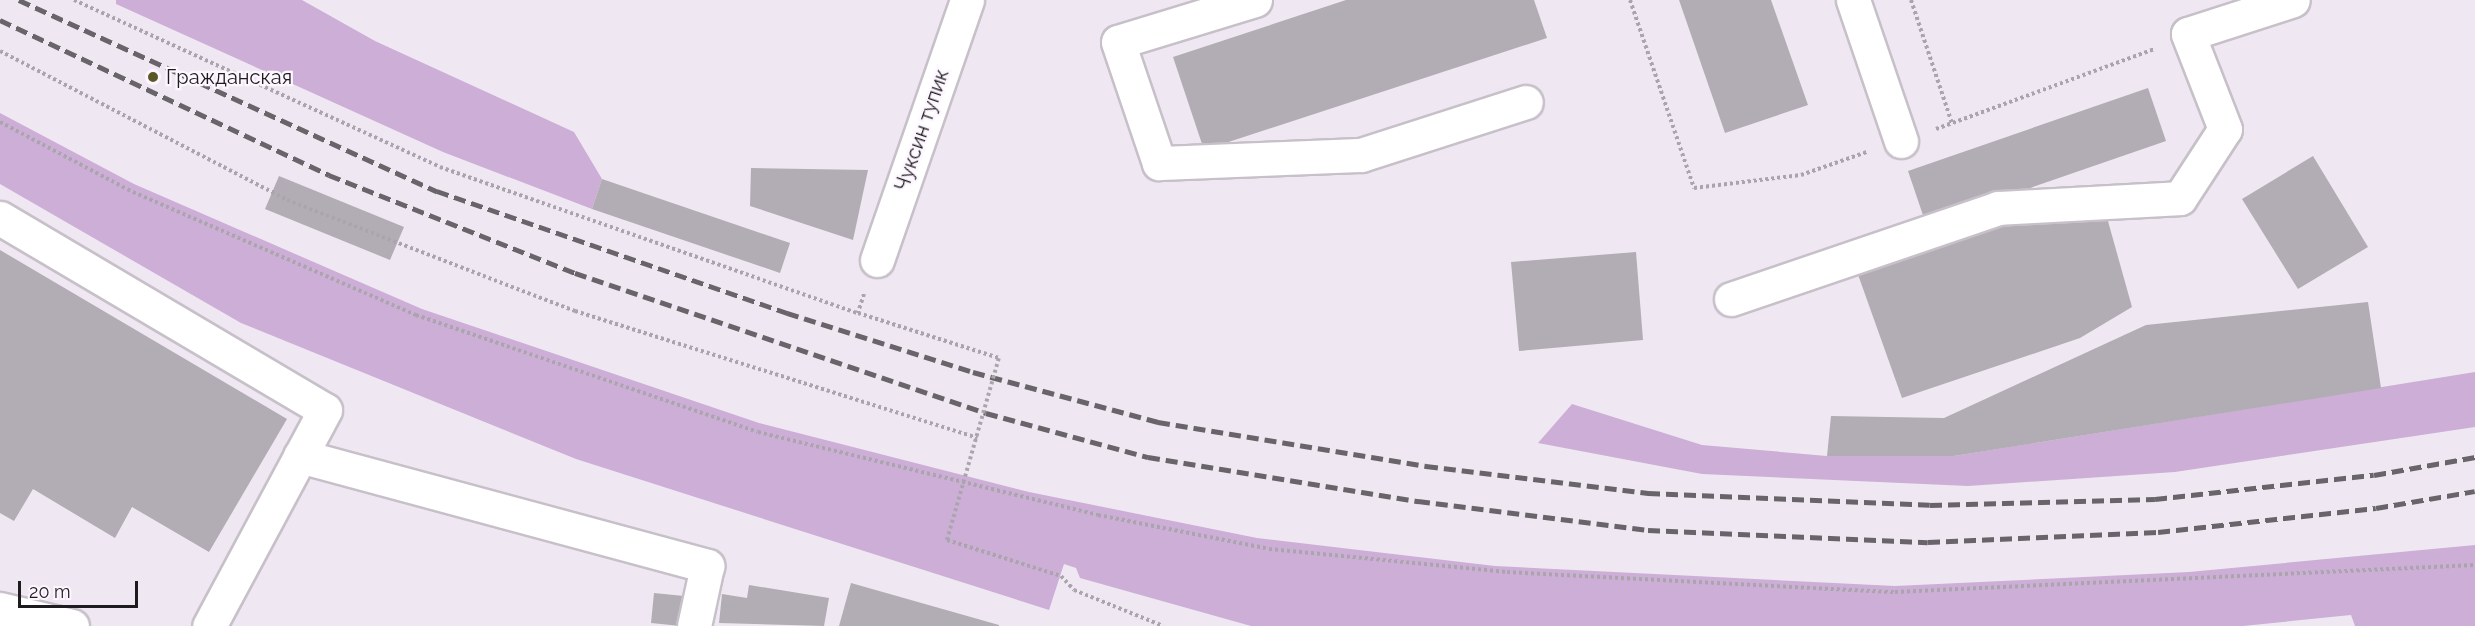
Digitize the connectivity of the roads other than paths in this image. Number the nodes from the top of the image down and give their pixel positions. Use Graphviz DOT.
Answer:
graph roads {
  1 [pos="967,0"];
  2 [pos="1255,0"];
  3 [pos="1853,0"];
  4 [pos="2293,0"];
  5 [pos="1526,102"];
  6 [pos="1901,141"];
  7 [pos="0,218"];
  8 [pos="877,260"];
  9 [pos="1731,299"];
  10 [pos="300,456"];
  11 [pos="0,609"];
  12 [pos="72,626"];
  13 [pos="209,626"];
  14 [pos="694,626"];
  1 -- 8 [label="street, Чуксин тупик"];
  2 -- 5 [label="street"];
  3 -- 6 [label="street"];
  4 -- 9 [label="street"];
  7 -- 10 [label="street"];
  10 -- 13 [label="street"];
  10 -- 14 [label="street"];
  11 -- 12 [label="street"];
}
